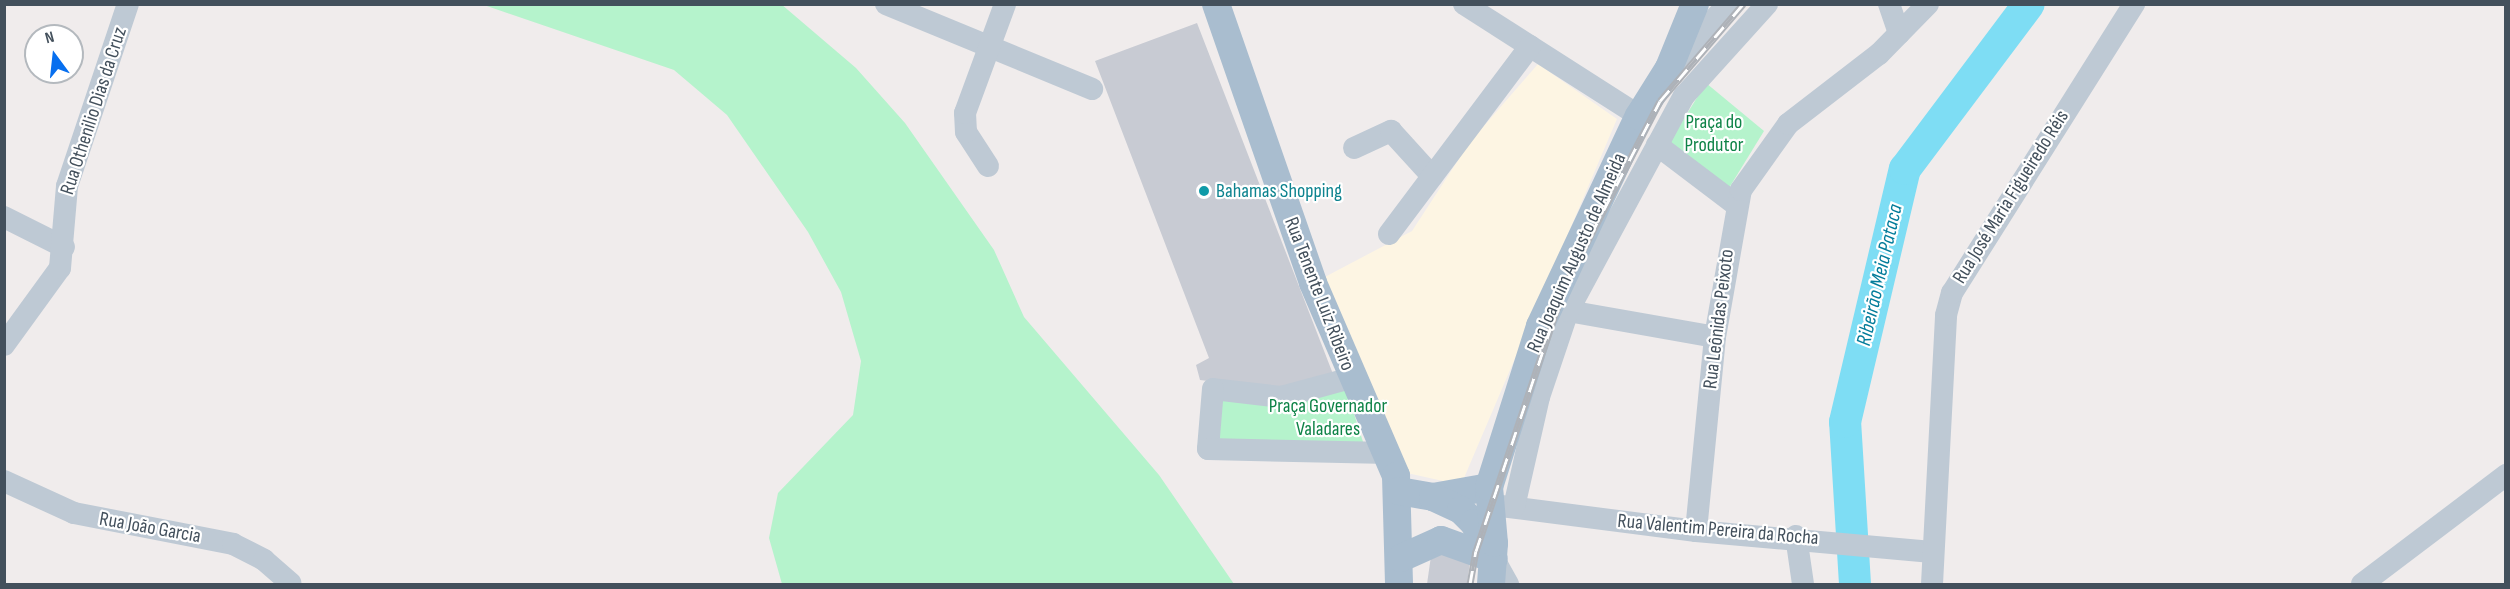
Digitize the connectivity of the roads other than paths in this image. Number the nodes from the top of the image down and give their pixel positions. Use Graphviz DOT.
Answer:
graph roads {
  1 [pos="128,4"];
  2 [pos="886,4"];
  3 [pos="1005,4"];
  4 [pos="1464,4"];
  5 [pos="1695,4"];
  6 [pos="1728,4"];
  7 [pos="1767,4"];
  8 [pos="1889,4"];
  9 [pos="1928,4"];
  10 [pos="2134,4"];
  11 [pos="1215,5"];
  12 [pos="1899,33"];
  13 [pos="987,45"];
  14 [pos="1530,46"];
  15 [pos="1669,68"];
  16 [pos="1092,89"];
  17 [pos="1638,116"];
  18 [pos="1657,145"];
  19 [pos="1354,148"];
  20 [pos="988,166"];
  21 [pos="1432,176"];
  22 [pos="1735,204"];
  23 [pos="4,217"];
  24 [pos="1389,234"];
  25 [pos="64,247"];
  26 [pos="1568,311"];
  27 [pos="1715,337"];
  28 [pos="4,345"];
  29 [pos="1351,378"];
  30 [pos="1389,453"];
  31 [pos="2505,475"];
  32 [pos="4,481"];
  33 [pos="1399,491"];
  34 [pos="1433,496"];
  35 [pos="1500,501"];
  36 [pos="1696,531"];
  37 [pos="1796,536"];
  38 [pos="1932,552"];
  39 [pos="1400,571"];
  40 [pos="1492,572"];
  41 [pos="290,583"];
  42 [pos="1508,585"];
  43 [pos="1803,585"];
  44 [pos="1932,585"];
  45 [pos="2362,585"];
  1 -- 25 [label="street, Rua Othenilio Dias da Cruz"];
  2 -- 13 [label="street"];
  3 -- 13 [label="street"];
  4 -- 14 [label="street"];
  5 -- 15 [label="main road, Rua Joaquim Augusto de Almeida"];
  6 -- 15 [label="street"];
  7 -- 18 [label="street"];
  8 -- 12 [label="street"];
  9 -- 12 [label="street"];
  10 -- 38 [label="street, Rua José Maria Figueiredo Réis"];
  11 -- 29 [label="main road, Rua Tenente Luiz Ribeiro"];
  12 -- 22 [label="street"];
  13 -- 16 [label="street"];
  13 -- 20 [label="street"];
  14 -- 17 [label="street"];
  14 -- 21 [label="street"];
  15 -- 17 [label="main road, Rua Joaquim Augusto de Almeida"];
  17 -- 35 [label="main road, Rua Joaquim Augusto de Almeida"];
  18 -- 22 [label="street"];
  18 -- 26 [label="street"];
  19 -- 21 [label="street"];
  21 -- 24 [label="street"];
  22 -- 27 [label="street, Rua Leônidas Peixoto"];
  23 -- 25 [label="street"];
  25 -- 28 [label="street, Rua Othenilio Dias da Cruz"];
  26 -- 27 [label="street"];
  26 -- 35 [label="street"];
  27 -- 36 [label="street, Rua Leônidas Peixoto"];
  29 -- 30 [label="main road, Rua Tenente Luiz Ribeiro"];
  29 -- 30 [label="street"];
  30 -- 33 [label="main road, Rua Tenente Luiz Ribeiro"];
  31 -- 45 [label="street"];
  32 -- 41 [label="street, Rua João Garcia"];
  33 -- 34 [label="main road"];
  33 -- 39 [label="main road, Rua Tenente Luiz Ribeiro"];
  34 -- 35 [label="main road"];
  34 -- 40 [label="main road"];
  35 -- 36 [label="street, Rua Valentim Pereira da Rocha"];
  35 -- 40 [label="main road, Rua Joaquim Augusto de Almeida"];
  36 -- 37 [label="street, Rua Valentim Pereira da Rocha"];
  37 -- 38 [label="street, Rua Valentim Pereira da Rocha"];
  37 -- 43 [label="street"];
  38 -- 44 [label="street, Rua José Maria Figueiredo Réis"];
  39 -- 40 [label="main road"];
  40 -- 42 [label="street"];
}
